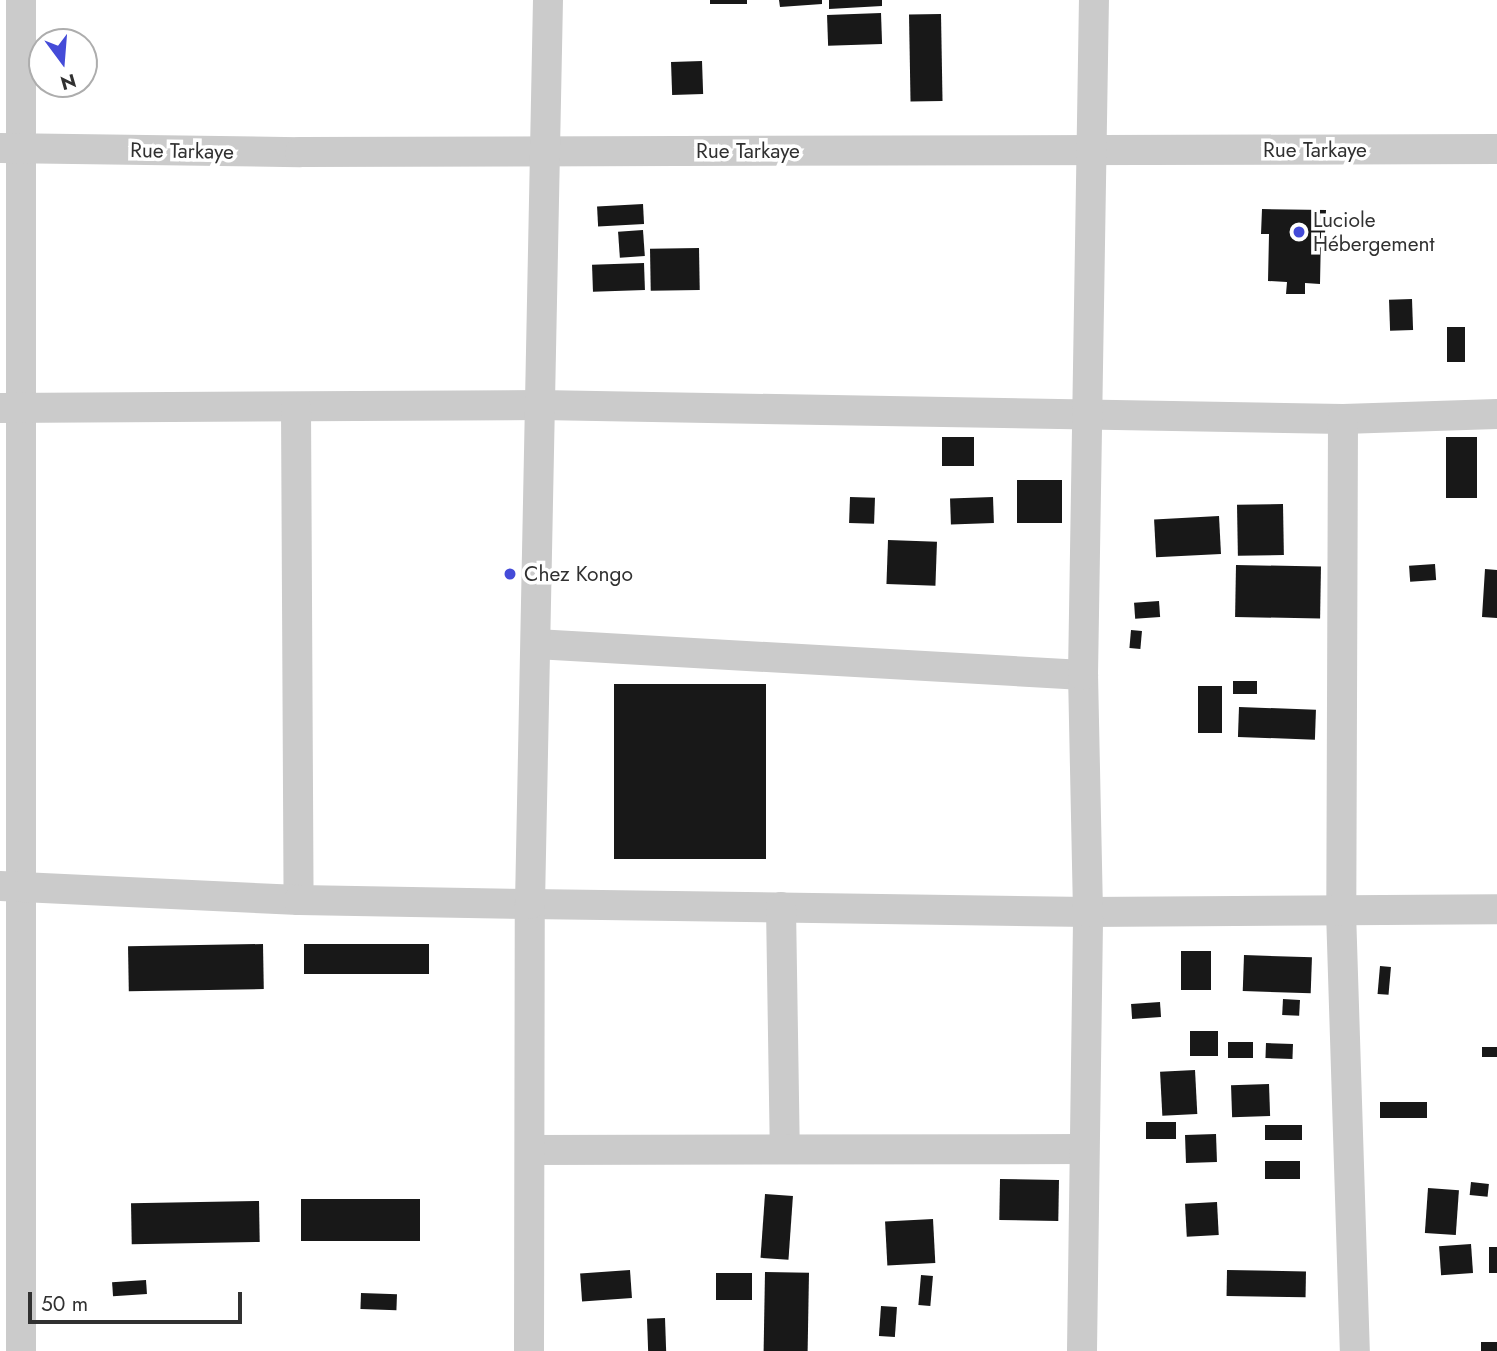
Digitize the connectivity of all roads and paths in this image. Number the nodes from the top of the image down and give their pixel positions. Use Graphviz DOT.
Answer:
graph roads {
  1 [pos="21,0"];
  2 [pos="548,0"];
  3 [pos="1094,0"];
  4 [pos="11,148"];
  5 [pos="1497,149"];
  6 [pos="1091,151"];
  7 [pos="544,152"];
  8 [pos="540,405"];
  9 [pos="10,408"];
  10 [pos="296,408"];
  11 [pos="1088,412"];
  12 [pos="1497,414"];
  13 [pos="1343,419"];
  14 [pos="536,644"];
  15 [pos="1083,675"];
  16 [pos="11,886"];
  17 [pos="299,900"];
  18 [pos="530,904"];
  19 [pos="780,908"];
  20 [pos="1497,909"];
  21 [pos="1341,911"];
  22 [pos="1088,912"];
  23 [pos="785,1149"];
  24 [pos="1084,1149"];
  25 [pos="530,1150"];
  26 [pos="21,1351"];
  27 [pos="528,1351"];
  28 [pos="1082,1351"];
  29 [pos="1355,1351"];
  1 -- 4 [label="street"];
  2 -- 7 [label="street"];
  3 -- 6 [label="street"];
  4 -- 7 [label="street, Rue Tarkaye"];
  4 -- 9 [label="street"];
  5 -- 6 [label="street, Rue Tarkaye"];
  6 -- 7 [label="street, Rue Tarkaye"];
  6 -- 11 [label="street"];
  7 -- 8 [label="street"];
  8 -- 10 [label="street"];
  8 -- 11 [label="street"];
  8 -- 14 [label="street"];
  9 -- 10 [label="street"];
  9 -- 16 [label="street"];
  10 -- 17 [label="street"];
  11 -- 13 [label="street"];
  11 -- 15 [label="street"];
  12 -- 13 [label="street"];
  13 -- 21 [label="street"];
  14 -- 15 [label="street"];
  14 -- 18 [label="street"];
  15 -- 22 [label="street"];
  16 -- 17 [label="street"];
  16 -- 26 [label="street"];
  17 -- 18 [label="street"];
  18 -- 19 [label="street"];
  18 -- 25 [label="street"];
  19 -- 22 [label="street"];
  19 -- 23 [label="street"];
  20 -- 21 [label="street"];
  21 -- 22 [label="street"];
  21 -- 29 [label="street"];
  22 -- 24 [label="street"];
  23 -- 24 [label="street"];
  23 -- 25 [label="street"];
  24 -- 28 [label="street"];
  25 -- 27 [label="street"];
}
